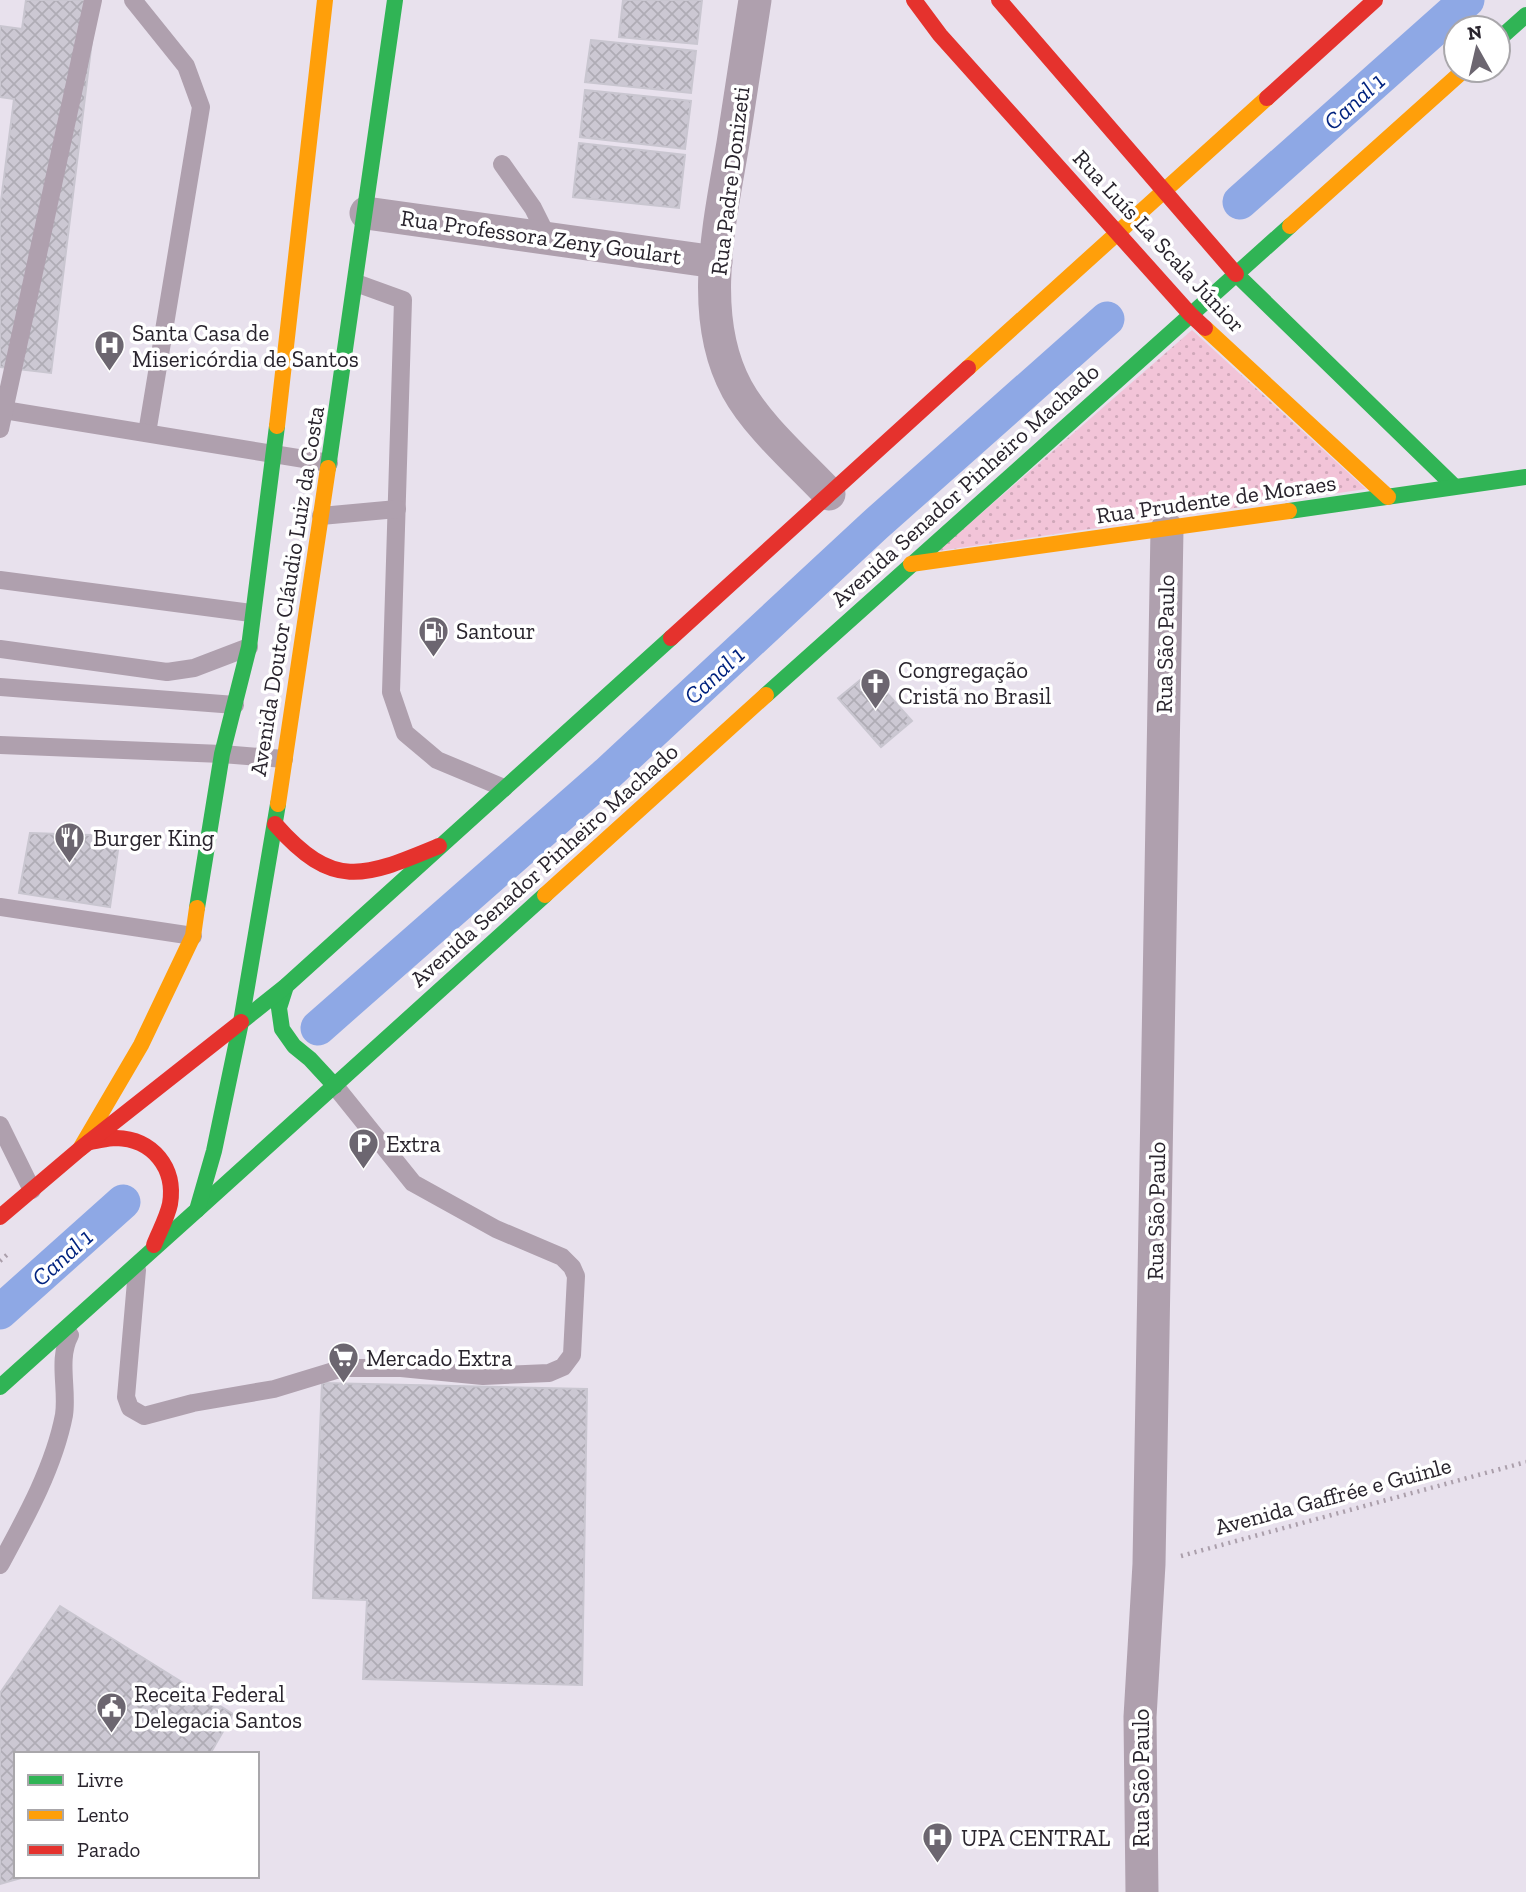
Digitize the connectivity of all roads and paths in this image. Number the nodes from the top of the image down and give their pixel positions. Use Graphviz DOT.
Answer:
graph roads {
  1 [pos="93,0"];
  2 [pos="133,0"];
  3 [pos="325,0"];
  4 [pos="395,0"];
  5 [pos="755,0"];
  6 [pos="914,0"];
  7 [pos="999,0"];
  8 [pos="1375,0"];
  9 [pos="1526,15"];
  10 [pos="1512,28"];
  11 [pos="1448,84"];
  12 [pos="502,164"];
  13 [pos="1165,191"];
  14 [pos="366,213"];
  15 [pos="1118,232"];
  16 [pos="548,238"];
  17 [pos="716,261"];
  18 [pos="1236,274"];
  19 [pos="356,283"];
  20 [pos="1190,314"];
  21 [pos="4,410"];
  22 [pos="0,429"];
  23 [pos="146,433"];
  24 [pos="272,454"];
  25 [pos="329,463"];
  26 [pos="1526,477"];
  27 [pos="1454,486"];
  28 [pos="829,494"];
  29 [pos="1388,497"];
  30 [pos="397,509"];
  31 [pos="321,516"];
  32 [pos="1167,530"];
  33 [pos="911,564"];
  34 [pos="0,580"];
  35 [pos="251,613"];
  36 [pos="249,647"];
  37 [pos="0,649"];
  38 [pos="0,687"];
  39 [pos="235,705"];
  40 [pos="0,745"];
  41 [pos="222,754"];
  42 [pos="284,759"];
  43 [pos="504,788"];
  44 [pos="275,824"];
  45 [pos="439,846"];
  46 [pos="0,907"];
  47 [pos="193,936"];
  48 [pos="286,986"];
  49 [pos="241,1022"];
  50 [pos="335,1086"];
  51 [pos="0,1125"];
  52 [pos="84,1146"];
  53 [pos="32,1190"];
  54 [pos="197,1210"];
  55 [pos="0,1217"];
  56 [pos="152,1251"];
  57 [pos="138,1263"];
  58 [pos="82,1313"];
  59 [pos="0,1387"];
  60 [pos="1526,1462"];
  61 [pos="1149,1564"];
  62 [pos="0,1565"];
  63 [pos="1142,1892"];
  1 -- 21 [label="lane"];
  2 -- 23 [label="lane"];
  3 -- 24 [label="main road, Avenida Doutor Cláudio Luiz da Costa"];
  4 -- 14 [label="main road, Avenida Doutor Cláudio Luiz da Costa"];
  5 -- 17 [label="street, Rua Padre Donizeti"];
  6 -- 15 [label="main road, Rua Luís La Scala Júnior"];
  7 -- 13 [label="main road, Rua Luís La Scala Júnior"];
  8 -- 13 [label="main road"];
  9 -- 10 [label="main road"];
  11 -- 18 [label="main road, Avenida Senador Pinheiro Machado"];
  12 -- 16 [label="lane"];
  13 -- 15 [label="main road"];
  13 -- 18 [label="main road, Rua Luís La Scala Júnior"];
  14 -- 16 [label="street, Rua Professora Zeny Goulart"];
  14 -- 19 [label="main road, Avenida Doutor Cláudio Luiz da Costa"];
  15 -- 20 [label="main road, Rua Luís La Scala Júnior"];
  15 -- 28 [label="main road"];
  16 -- 17 [label="street, Rua Professora Zeny Goulart"];
  17 -- 28 [label="street, Rua Padre Donizeti"];
  18 -- 20 [label="main road, Avenida Senador Pinheiro Machado"];
  18 -- 27 [label="main road, Rua Luís La Scala Júnior"];
  19 -- 25 [label="main road, Avenida Doutor Cláudio Luiz da Costa"];
  19 -- 30 [label="lane"];
  20 -- 29 [label="main road, Rua Luís La Scala Júnior"];
  20 -- 33 [label="main road, Avenida Senador Pinheiro Machado"];
  21 -- 22 [label="lane"];
  21 -- 23 [label="lane"];
  23 -- 24 [label="lane"];
  24 -- 25 [label="lane"];
  24 -- 35 [label="main road, Avenida Doutor Cláudio Luiz da Costa"];
  25 -- 31 [label="main road, Avenida Doutor Cláudio Luiz da Costa"];
  26 -- 27 [label="main road, Rua Prudente de Moraes"];
  27 -- 29 [label="main road, Rua Prudente de Moraes"];
  28 -- 43 [label="main road"];
  29 -- 32 [label="main road, Rua Prudente de Moraes"];
  30 -- 31 [label="lane"];
  30 -- 43 [label="lane"];
  31 -- 42 [label="main road, Avenida Doutor Cláudio Luiz da Costa"];
  32 -- 33 [label="main road, Rua Prudente de Moraes"];
  32 -- 61 [label="street, Rua São Paulo"];
  33 -- 50 [label="main road, Avenida Senador Pinheiro Machado"];
  34 -- 35 [label="lane"];
  35 -- 36 [label="main road, Avenida Doutor Cláudio Luiz da Costa"];
  36 -- 37 [label="lane"];
  36 -- 39 [label="main road, Avenida Doutor Cláudio Luiz da Costa"];
  38 -- 39 [label="lane"];
  39 -- 41 [label="main road, Avenida Doutor Cláudio Luiz da Costa"];
  40 -- 41 [label="lane"];
  41 -- 42 [label="lane"];
  41 -- 47 [label="main road, Avenida Doutor Cláudio Luiz da Costa"];
  42 -- 44 [label="main road, Avenida Doutor Cláudio Luiz da Costa"];
  43 -- 45 [label="main road"];
  44 -- 45 [label="main road"];
  44 -- 49 [label="main road, Avenida Doutor Cláudio Luiz da Costa"];
  45 -- 48 [label="main road"];
  46 -- 47 [label="lane"];
  47 -- 52 [label="main road, Avenida Doutor Cláudio Luiz da Costa"];
  48 -- 49 [label="main road"];
  48 -- 50 [label="main road"];
  49 -- 52 [label="main road"];
  49 -- 54 [label="main road, Avenida Doutor Cláudio Luiz da Costa"];
  50 -- 54 [label="main road, Avenida Senador Pinheiro Machado"];
  50 -- 57 [label="lane"];
  51 -- 53 [label="lane"];
  52 -- 53 [label="main road"];
  52 -- 56 [label="main road"];
  53 -- 55 [label="main road"];
  54 -- 56 [label="main road, Avenida Senador Pinheiro Machado"];
  56 -- 57 [label="main road, Avenida Senador Pinheiro Machado"];
  57 -- 58 [label="main road, Avenida Senador Pinheiro Machado"];
  58 -- 59 [label="main road, Avenida Senador Pinheiro Machado"];
  58 -- 62 [label="lane"];
  60 -- 61 [label="path, Avenida Gaffrée e Guinle"];
  61 -- 63 [label="street, Rua São Paulo"];
}
